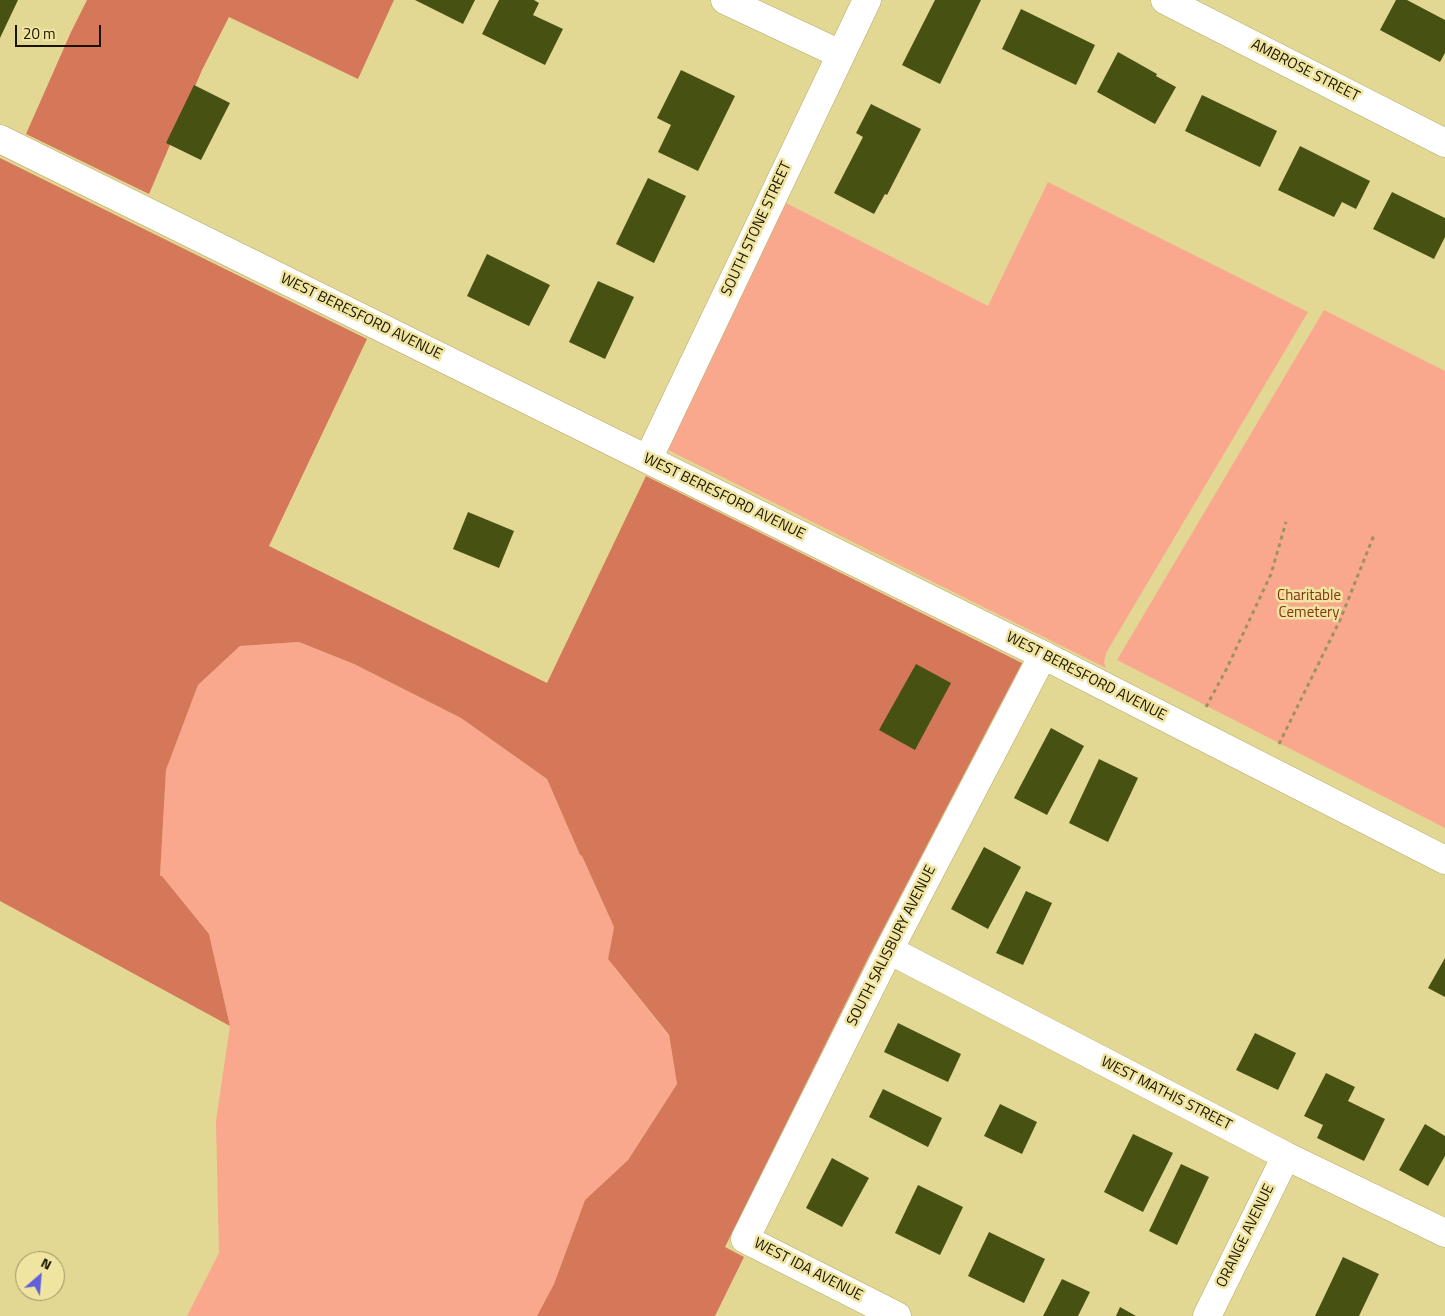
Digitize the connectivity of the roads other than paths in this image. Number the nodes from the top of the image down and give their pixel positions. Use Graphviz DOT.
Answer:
graph roads {
  1 [pos="725,0"];
  2 [pos="867,0"];
  3 [pos="1166,0"];
  4 [pos="840,54"];
  5 [pos="0,139"];
  6 [pos="1445,143"];
  7 [pos="648,459"];
  8 [pos="1043,655"];
  9 [pos="1445,860"];
  10 [pos="889,950"];
  11 [pos="1286,1156"];
  12 [pos="1445,1233"];
  13 [pos="745,1239"];
  14 [pos="897,1316"];
  15 [pos="1207,1316"];
  1 -- 4 [label="street"];
  2 -- 4 [label="street, SOUTH STONE STREET"];
  3 -- 6 [label="street, AMBROSE STREET"];
  4 -- 7 [label="street, SOUTH STONE STREET"];
  5 -- 7 [label="street, WEST BERESFORD AVENUE"];
  7 -- 8 [label="street, WEST BERESFORD AVENUE"];
  8 -- 9 [label="street, WEST BERESFORD AVENUE"];
  8 -- 10 [label="street, SOUTH SALISBURY AVENUE"];
  10 -- 11 [label="street, WEST MATHIS STREET"];
  10 -- 13 [label="street, SOUTH SALISBURY AVENUE"];
  11 -- 12 [label="street, WEST MATHIS STREET"];
  11 -- 15 [label="street, ORANGE AVENUE"];
  13 -- 14 [label="street, WEST IDA AVENUE"];
}
